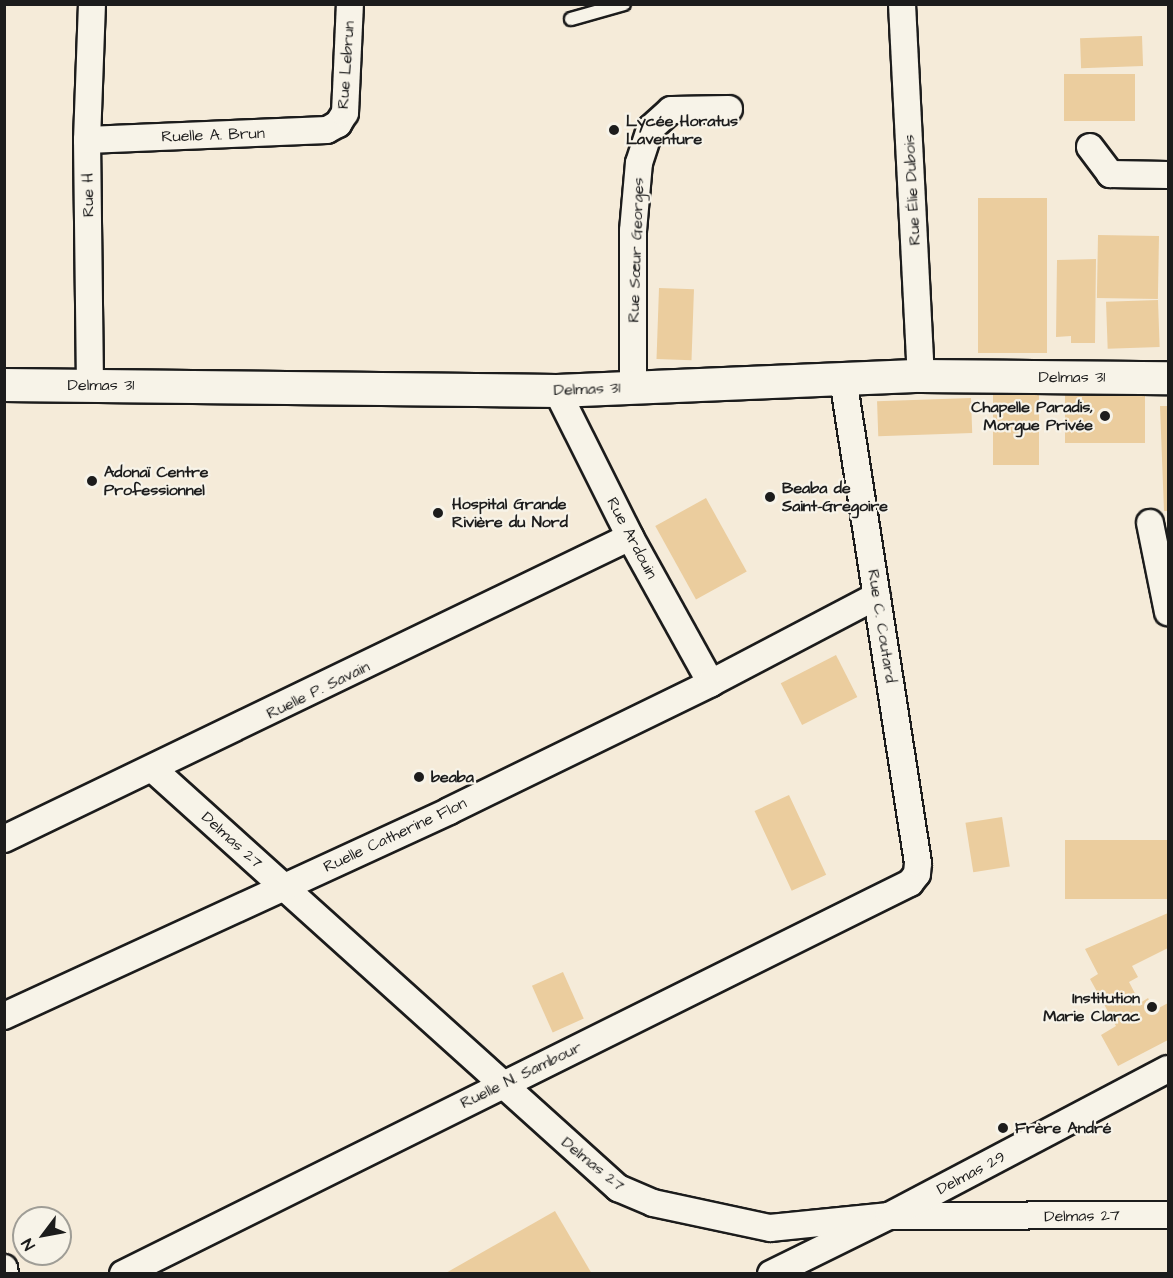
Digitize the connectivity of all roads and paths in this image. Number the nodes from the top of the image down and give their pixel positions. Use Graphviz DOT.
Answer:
graph roads {
  1 [pos="92,4"];
  2 [pos="350,4"];
  3 [pos="624,4"];
  4 [pos="902,4"];
  5 [pos="571,19"];
  6 [pos="729,109"];
  7 [pos="338,124"];
  8 [pos="87,140"];
  9 [pos="1090,147"];
  10 [pos="1168,175"];
  11 [pos="921,376"];
  12 [pos="1168,378"];
  13 [pos="843,379"];
  14 [pos="4,385"];
  15 [pos="90,385"];
  16 [pos="633,388"];
  17 [pos="557,391"];
  18 [pos="1150,524"];
  19 [pos="630,537"];
  20 [pos="877,596"];
  21 [pos="1168,612"];
  22 [pos="711,683"];
  23 [pos="154,770"];
  24 [pos="4,839"];
  25 [pos="917,874"];
  26 [pos="285,886"];
  27 [pos="4,1016"];
  28 [pos="1168,1069"];
  29 [pos="500,1085"];
  30 [pos="1168,1215"];
  31 [pos="889,1216"];
  32 [pos="4,1268"];
  33 [pos="5,1274"];
  34 [pos="123,1274"];
  35 [pos="771,1274"];
  1 -- 8 [label="street, Rue H"];
  2 -- 7 [label="street, Rue Lebrun"];
  3 -- 5 [label="lane"];
  4 -- 11 [label="street, Rue Élie Dubois"];
  6 -- 16 [label="street, Rue Sœur Georges"];
  7 -- 8 [label="street, Ruelle A. Brun"];
  8 -- 15 [label="street, Rue H"];
  9 -- 10 [label="street"];
  11 -- 12 [label="street, Delmas 31"];
  11 -- 13 [label="street, Delmas 31"];
  13 -- 16 [label="street, Delmas 31"];
  13 -- 20 [label="street, Rue C. Coutard"];
  14 -- 15 [label="street, Delmas 31"];
  15 -- 17 [label="street, Delmas 31"];
  16 -- 17 [label="street, Delmas 31"];
  17 -- 19 [label="street, Rue Ardouin"];
  18 -- 21 [label="street"];
  19 -- 22 [label="street, Rue Ardouin"];
  19 -- 23 [label="street, Ruelle P. Savain"];
  20 -- 22 [label="street, Ruelle Catherine Flon"];
  20 -- 25 [label="street, Rue C. Coutard"];
  22 -- 26 [label="street, Ruelle Catherine Flon"];
  23 -- 24 [label="street, Ruelle P. Savain"];
  23 -- 26 [label="street, Delmas 27"];
  25 -- 29 [label="street, Ruelle N. Sambour"];
  26 -- 27 [label="street, Ruelle Catherine Flon"];
  26 -- 29 [label="street, Delmas 27"];
  28 -- 31 [label="street, Delmas 29"];
  29 -- 31 [label="street, Delmas 27"];
  29 -- 34 [label="street, Ruelle N. Sambour"];
  30 -- 31 [label="street, Delmas 27"];
  31 -- 35 [label="street, Delmas 29"];
  32 -- 33 [label="street"];
}
